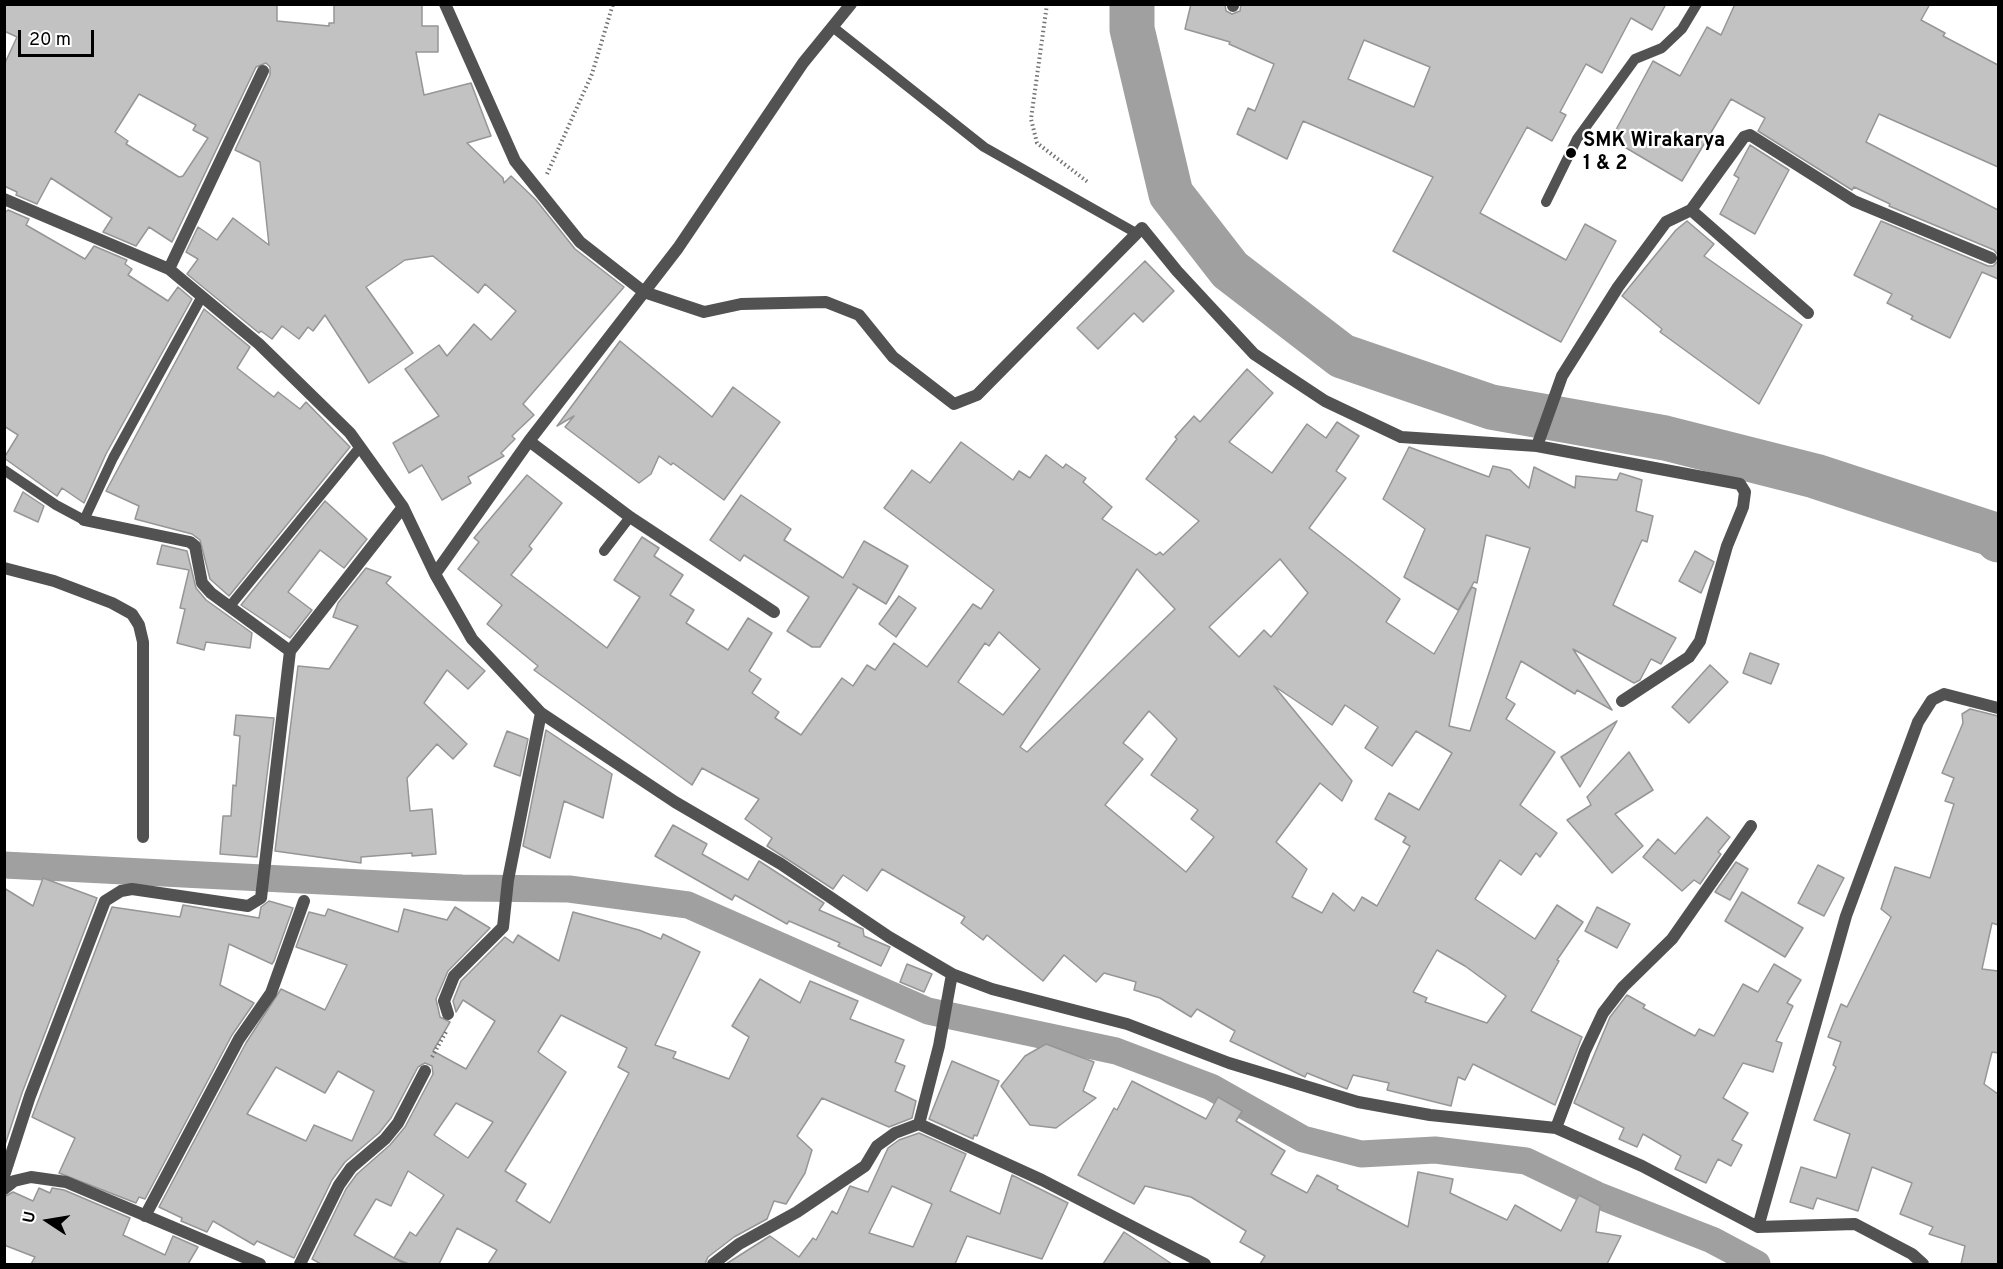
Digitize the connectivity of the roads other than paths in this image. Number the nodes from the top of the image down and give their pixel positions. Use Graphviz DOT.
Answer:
graph roads {
  1 [pos="446,4"];
  2 [pos="851,4"];
  3 [pos="1697,4"];
  4 [pos="834,28"];
  5 [pos="263,71"];
  6 [pos="4,200"];
  7 [pos="1546,202"];
  8 [pos="1691,210"];
  9 [pos="1136,233"];
  10 [pos="1991,258"];
  11 [pos="169,269"];
  12 [pos="644,292"];
  13 [pos="201,298"];
  14 [pos="1808,313"];
  15 [pos="529,441"];
  16 [pos="1539,444"];
  17 [pos="360,447"];
  18 [pos="4,470"];
  19 [pos="403,507"];
  20 [pos="630,518"];
  21 [pos="84,520"];
  22 [pos="604,551"];
  23 [pos="4,568"];
  24 [pos="435,574"];
  25 [pos="230,606"];
  26 [pos="774,612"];
  27 [pos="290,651"];
  28 [pos="1622,701"];
  29 [pos="1998,708"];
  30 [pos="541,713"];
  31 [pos="1751,825"];
  32 [pos="143,837"];
  33 [pos="304,901"];
  34 [pos="952,974"];
  35 [pos="448,1014"];
  36 [pos="425,1071"];
  37 [pos="918,1124"];
  38 [pos="1556,1128"];
  39 [pos="4,1176"];
  40 [pos="4,1189"];
  41 [pos="145,1216"];
  42 [pos="1758,1227"];
  43 [pos="260,1264"];
  44 [pos="300,1264"];
  45 [pos="712,1264"];
  46 [pos="1205,1264"];
  47 [pos="1923,1264"];
  1 -- 12 [label="street"];
  2 -- 4 [label="street"];
  3 -- 7 [label="lane"];
  4 -- 9 [label="lane"];
  4 -- 12 [label="street"];
  5 -- 11 [label="street"];
  6 -- 11 [label="street"];
  8 -- 10 [label="street"];
  8 -- 14 [label="street"];
  8 -- 16 [label="street"];
  9 -- 12 [label="street"];
  9 -- 16 [label="street"];
  11 -- 13 [label="street"];
  12 -- 15 [label="street"];
  13 -- 17 [label="street"];
  13 -- 21 [label="lane"];
  15 -- 20 [label="street"];
  15 -- 24 [label="street"];
  16 -- 28 [label="street"];
  17 -- 19 [label="street"];
  17 -- 25 [label="lane"];
  18 -- 21 [label="lane"];
  19 -- 24 [label="street"];
  19 -- 27 [label="street"];
  20 -- 22 [label="lane"];
  20 -- 26 [label="street"];
  21 -- 25 [label="street"];
  23 -- 32 [label="street"];
  24 -- 30 [label="street"];
  25 -- 27 [label="street"];
  27 -- 39 [label="street"];
  29 -- 42 [label="street"];
  30 -- 34 [label="street"];
  30 -- 35 [label="street"];
  31 -- 38 [label="street"];
  33 -- 41 [label="street"];
  34 -- 37 [label="street"];
  34 -- 38 [label="street"];
  36 -- 44 [label="street"];
  37 -- 45 [label="street"];
  37 -- 46 [label="street"];
  38 -- 42 [label="street"];
  40 -- 41 [label="street"];
  41 -- 43 [label="street"];
  42 -- 47 [label="street"];
}
